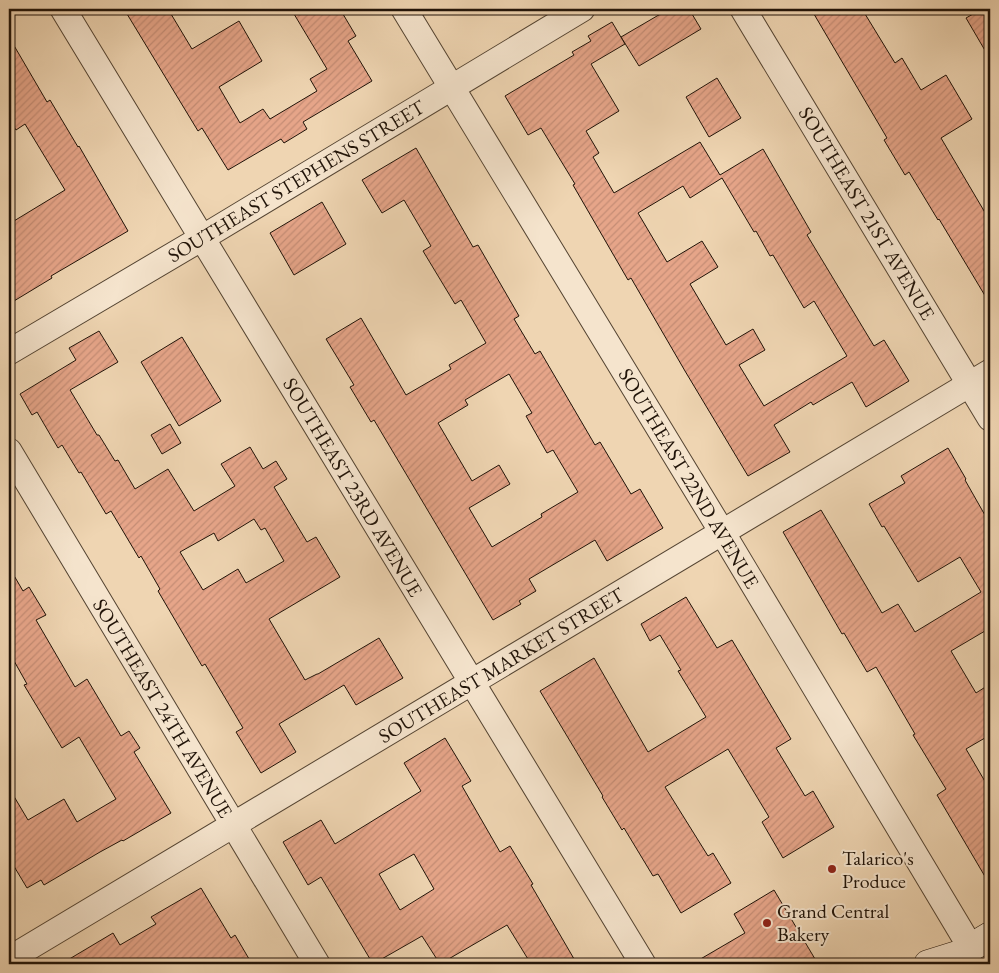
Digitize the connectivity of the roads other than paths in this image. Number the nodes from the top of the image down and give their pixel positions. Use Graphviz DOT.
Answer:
graph roads {
  1 [pos="64,9"];
  2 [pos="404,9"];
  3 [pos="582,9"];
  4 [pos="743,9"];
  5 [pos="451,88"];
  6 [pos="202,238"];
  7 [pos="9,352"];
  8 [pos="980,378"];
  9 [pos="990,418"];
  10 [pos="9,451"];
  11 [pos="722,532"];
  12 [pos="472,682"];
  13 [pos="233,825"];
  14 [pos="968,951"];
  15 [pos="12,959"];
  16 [pos="317,964"];
  17 [pos="643,964"];
  18 [pos="928,964"];
  1 -- 6 [label="street, SOUTHEAST 23RD AVENUE"];
  2 -- 5 [label="street, SOUTHEAST 22ND AVENUE"];
  3 -- 5 [label="street, SOUTHEAST STEPHENS STREET"];
  4 -- 8 [label="street, SOUTHEAST 21ST AVENUE"];
  5 -- 6 [label="street, SOUTHEAST STEPHENS STREET"];
  5 -- 11 [label="street, SOUTHEAST 22ND AVENUE"];
  6 -- 7 [label="street, SOUTHEAST STEPHENS STREET"];
  6 -- 12 [label="street, SOUTHEAST 23RD AVENUE"];
  8 -- 9 [label="street, SOUTHEAST 21ST AVENUE"];
  8 -- 11 [label="street, SOUTHEAST MARKET STREET"];
  10 -- 13 [label="street, SOUTHEAST 24TH AVENUE"];
  11 -- 12 [label="street, SOUTHEAST MARKET STREET"];
  11 -- 14 [label="street, SOUTHEAST 22ND AVENUE"];
  12 -- 13 [label="street, SOUTHEAST MARKET STREET"];
  12 -- 17 [label="street, SOUTHEAST 23RD AVENUE"];
  13 -- 15 [label="street, SOUTHEAST MARKET STREET"];
  13 -- 16 [label="street, SOUTHEAST 24TH AVENUE"];
  14 -- 18 [label="main road"];
}
